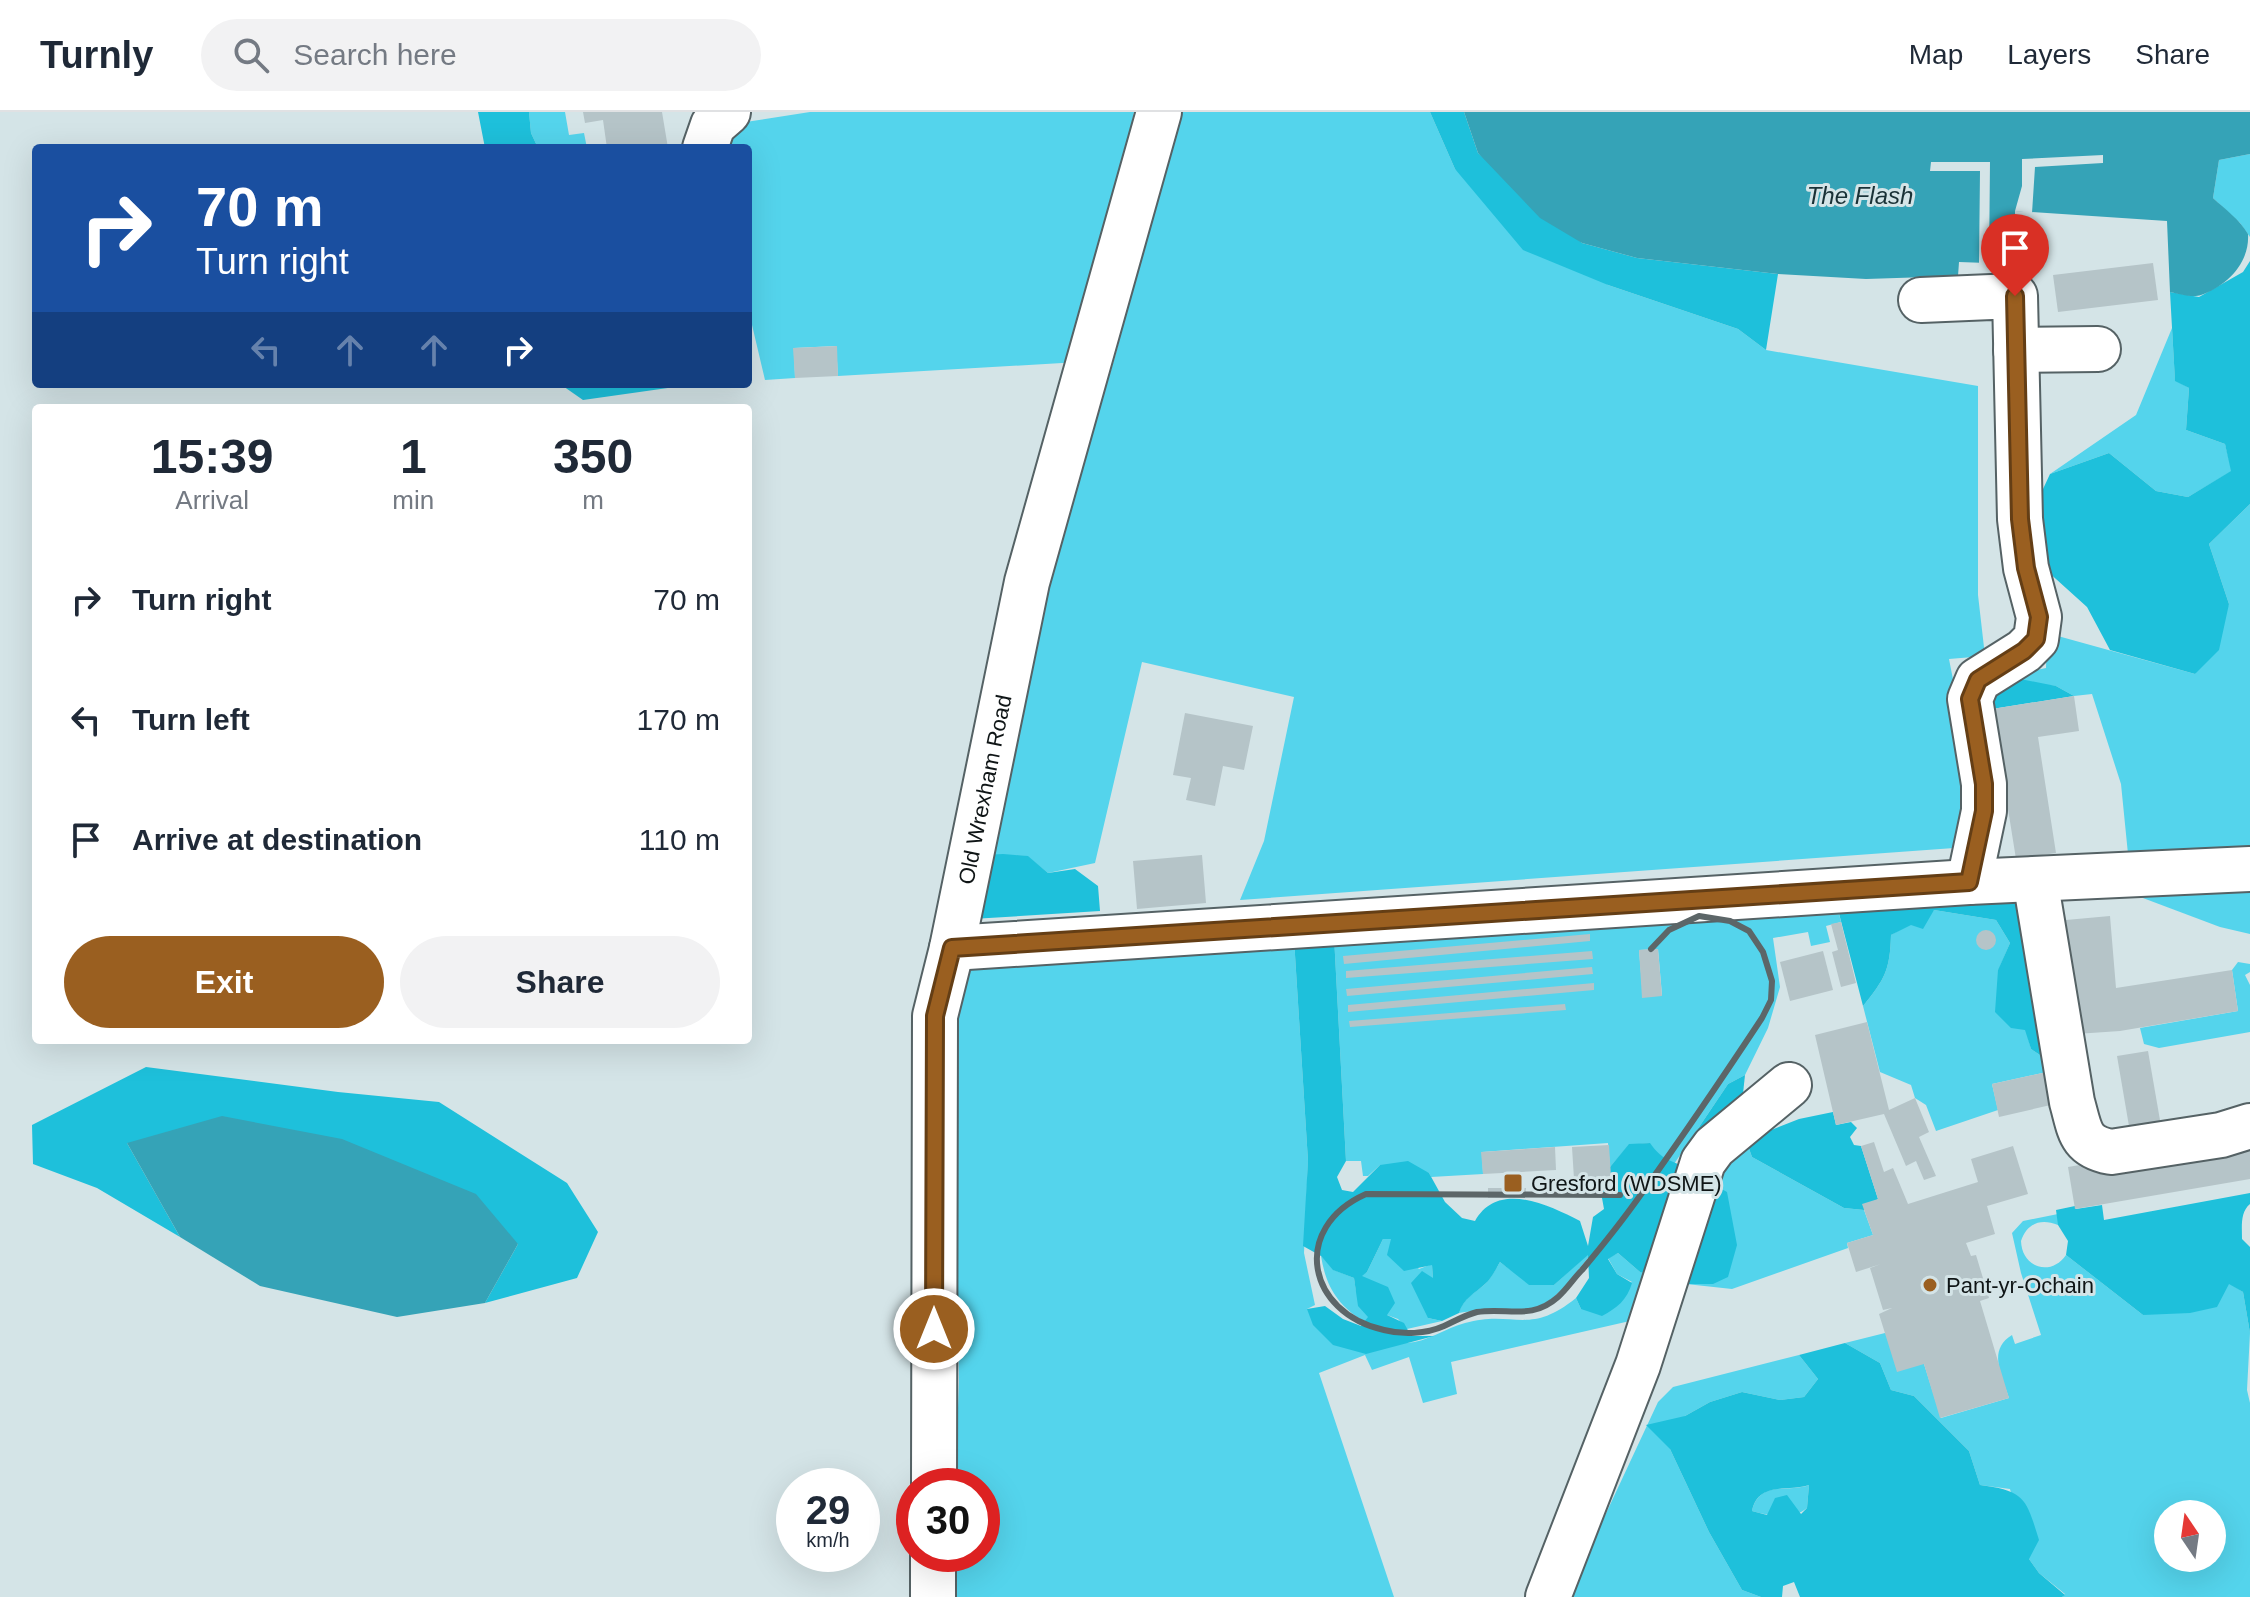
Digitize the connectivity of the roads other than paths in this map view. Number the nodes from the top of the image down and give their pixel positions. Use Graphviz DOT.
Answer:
graph roads {
  1 [pos="728,112"];
  2 [pos="1159,112"];
  3 [pos="706,144"];
  4 [pos="1921,300"];
  5 [pos="2098,349"];
  6 [pos="2016,350"];
  7 [pos="2250,869"];
  8 [pos="2035,879"];
  9 [pos="1969,882"];
  10 [pos="952,948"];
  11 [pos="1789,1085"];
  12 [pos="2250,1126"];
  13 [pos="934,1468"];
  14 [pos="933,1572"];
  15 [pos="933,1597"];
  16 [pos="1548,1597"];
  1 -- 3 [label="street"];
  2 -- 10 [label="street, Old Wrexham Road"];
  4 -- 6 [label="street"];
  5 -- 6 [label="street"];
  6 -- 9 [label="street"];
  7 -- 8 [label="street"];
  8 -- 9 [label="street"];
  8 -- 12 [label="street"];
  9 -- 10 [label="street"];
  10 -- 13 [label="street, Old Wrexham Road"];
  11 -- 16 [label="street"];
  14 -- 15 [label="street"];
}
